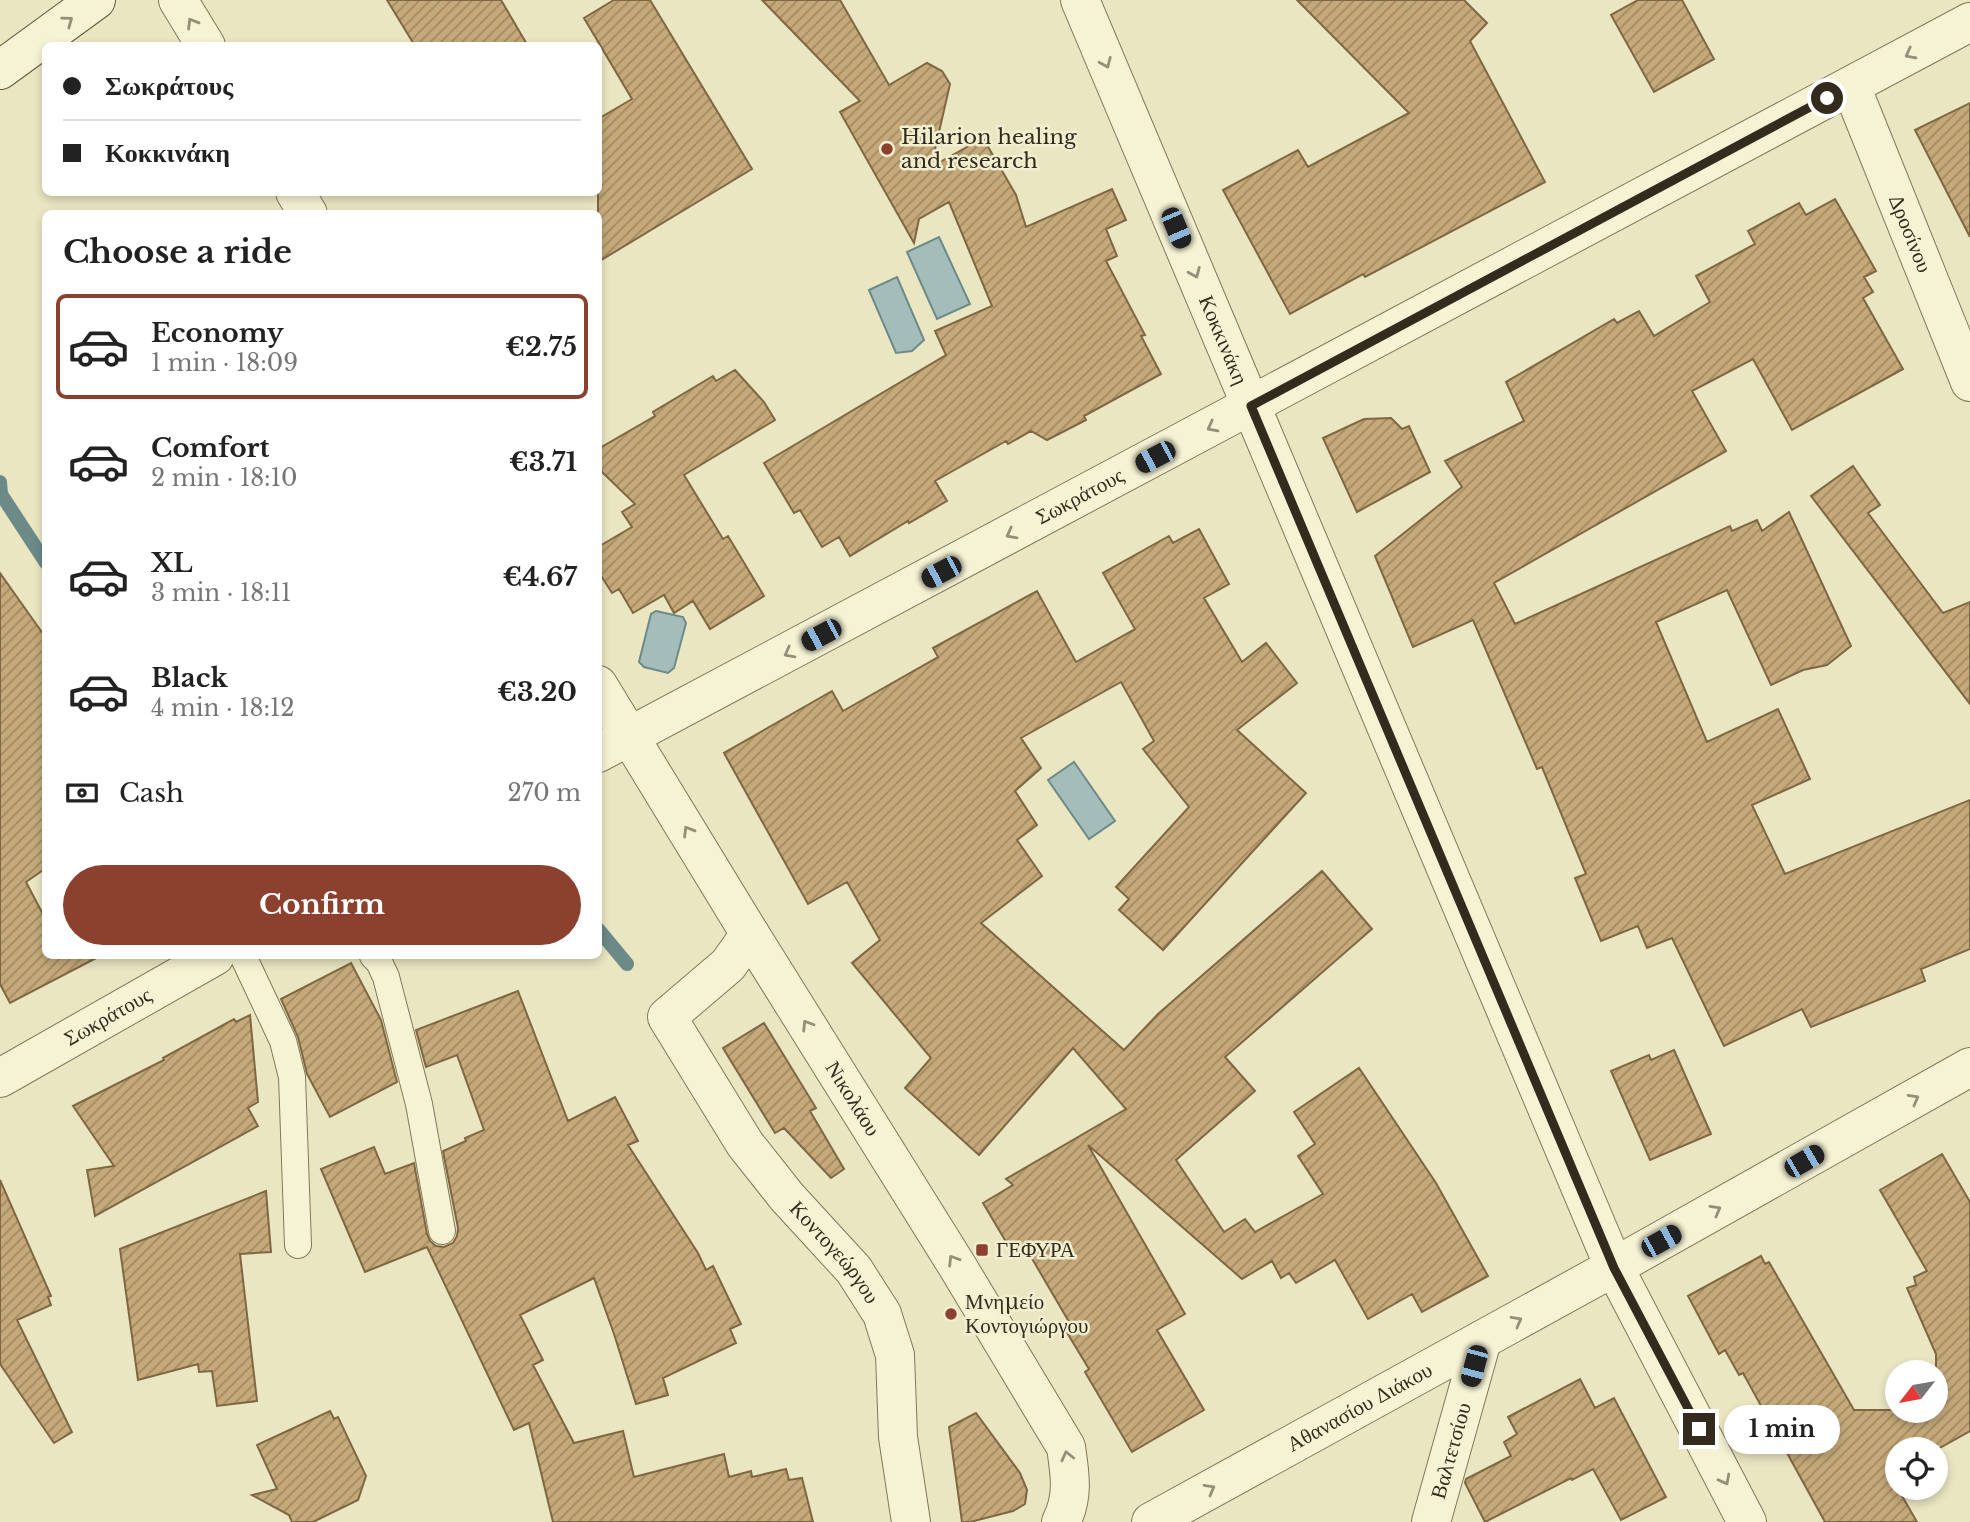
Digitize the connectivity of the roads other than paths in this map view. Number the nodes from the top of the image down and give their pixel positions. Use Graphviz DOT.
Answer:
graph roads {
  1 [pos="96,0"];
  2 [pos="178,0"];
  3 [pos="1080,0"];
  4 [pos="1970,22"];
  5 [pos="204,42"];
  6 [pos="0,70"];
  7 [pos="1851,86"];
  8 [pos="1970,382"];
  9 [pos="1251,406"];
  10 [pos="602,699"];
  11 [pos="615,745"];
  12 [pos="750,934"];
  13 [pos="210,959"];
  14 [pos="244,959"];
  15 [pos="376,959"];
  16 [pos="1970,1067"];
  17 [pos="0,1078"];
  18 [pos="442,1231"];
  19 [pos="298,1245"];
  20 [pos="1614,1268"];
  21 [pos="1482,1340"];
  22 [pos="911,1522"];
  23 [pos="1061,1522"];
  24 [pos="1151,1522"];
  25 [pos="1431,1522"];
  26 [pos="1747,1522"];
  6 -- 1 [label="street, one-way"];
  5 -- 2 [label="street, one-way"];
  3 -- 9 [label="street, Κοκκινάκη, one-way"];
  4 -- 7 [label="street, Σωκράτους, one-way"];
  7 -- 8 [label="street, Δροσίνου"];
  7 -- 9 [label="street, Σωκράτους"];
  9 -- 11 [label="street, Σωκράτους, one-way"];
  9 -- 20 [label="street, Κοκκινάκη"];
  10 -- 11 [label="street, Νικολάου"];
  12 -- 11 [label="street, Νικολάου, one-way"];
  12 -- 22 [label="street, Κοντογεώργου"];
  23 -- 12 [label="street, Νικολάου, one-way"];
  13 -- 17 [label="street, Σωκράτους"];
  14 -- 19 [label="lane"];
  15 -- 18 [label="lane"];
  20 -- 16 [label="street, Αθανασίου Διάκου, one-way"];
  21 -- 20 [label="street, Αθανασίου Διάκου, one-way"];
  20 -- 26 [label="street, Κοκκινάκη, one-way"];
  24 -- 21 [label="street, Αθανασίου Διάκου, one-way"];
  21 -- 25 [label="street, Βαλτετσίου"];
}
